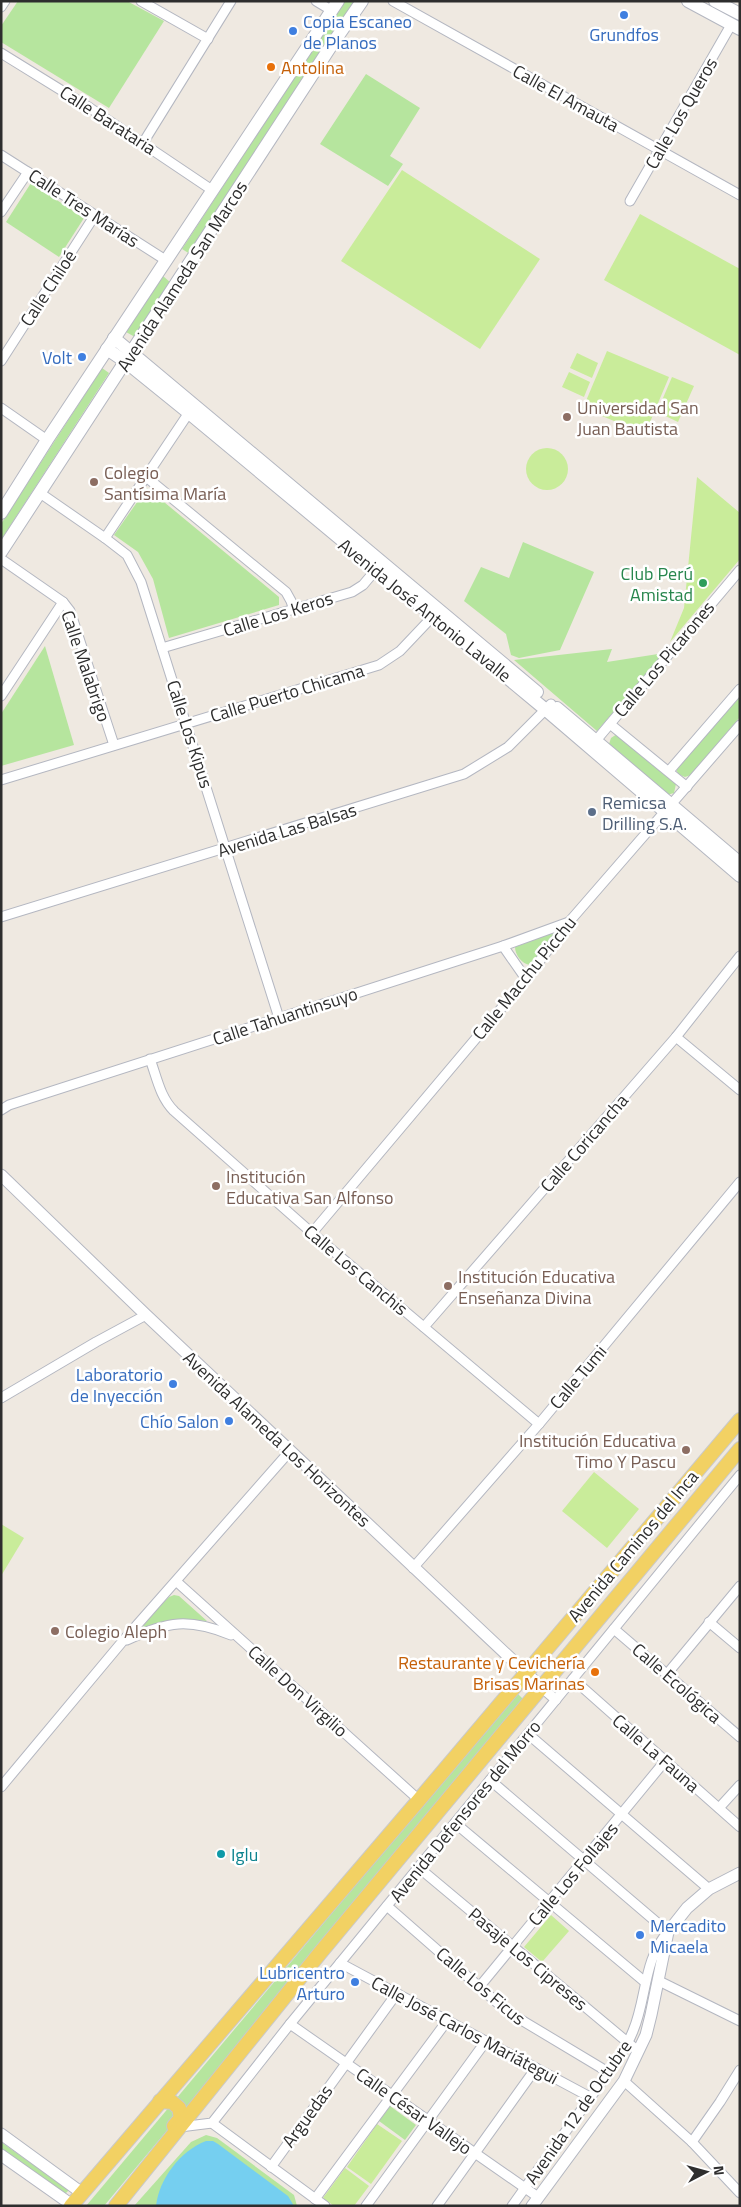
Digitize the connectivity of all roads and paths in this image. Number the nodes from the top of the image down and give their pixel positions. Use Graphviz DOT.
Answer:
graph roads {
  1 [pos="5,1"];
  2 [pos="141,1"];
  3 [pos="231,1"];
  4 [pos="316,1"];
  5 [pos="362,1"];
  6 [pos="393,1"];
  7 [pos="688,1"];
  8 [pos="715,1"];
  9 [pos="335,6"];
  10 [pos="1,7"];
  11 [pos="740,14"];
  12 [pos="735,27"];
  13 [pos="208,39"];
  14 [pos="1,53"];
  15 [pos="144,143"];
  16 [pos="660,151"];
  17 [pos="1,155"];
  18 [pos="28,172"];
  19 [pos="212,190"];
  20 [pos="740,195"];
  21 [pos="630,201"];
  22 [pos="1,212"];
  23 [pos="95,215"];
  24 [pos="167,261"];
  25 [pos="114,338"];
  26 [pos="107,349"];
  27 [pos="130,357"];
  28 [pos="1,361"];
  29 [pos="1,408"];
  30 [pos="192,408"];
  31 [pos="47,440"];
  32 [pos="146,476"];
  33 [pos="40,493"];
  34 [pos="2,511"];
  35 [pos="105,538"];
  36 [pos="1,552"];
  37 [pos="1,559"];
  38 [pos="379,566"];
  39 [pos="740,570"];
  40 [pos="63,602"];
  41 [pos="294,610"];
  42 [pos="436,613"];
  43 [pos="162,648"];
  44 [pos="740,689"];
  45 [pos="1,696"];
  46 [pos="548,707"];
  47 [pos="187,723"];
  48 [pos="610,724"];
  49 [pos="740,725"];
  50 [pos="114,745"];
  51 [pos="592,745"];
  52 [pos="669,771"];
  53 [pos="1,780"];
  54 [pos="687,787"];
  55 [pos="668,809"];
  56 [pos="227,848"];
  57 [pos="740,863"];
  58 [pos="740,876"];
  59 [pos="1,917"];
  60 [pos="570,922"];
  61 [pos="503,946"];
  62 [pos="740,956"];
  63 [pos="526,979"];
  64 [pos="279,1018"];
  65 [pos="676,1037"];
  66 [pos="150,1059"];
  67 [pos="740,1090"];
  68 [pos="1,1110"];
  69 [pos="1,1175"];
  70 [pos="740,1182"];
  71 [pos="312,1233"];
  72 [pos="146,1315"];
  73 [pos="424,1327"];
  74 [pos="1,1398"];
  75 [pos="740,1420"];
  76 [pos="539,1424"];
  77 [pos="740,1449"];
  78 [pos="290,1451"];
  79 [pos="740,1475"];
  80 [pos="413,1568"];
  81 [pos="177,1582"];
  82 [pos="740,1586"];
  83 [pos="710,1622"];
  84 [pos="614,1629"];
  85 [pos="238,1638"];
  86 [pos="122,1642"];
  87 [pos="740,1648"];
  88 [pos="526,1673"];
  89 [pos="666,1674"];
  90 [pos="573,1679"];
  91 [pos="542,1687"];
  92 [pos="556,1700"];
  93 [pos="528,1734"];
  94 [pos="740,1737"];
  95 [pos="665,1761"];
  96 [pos="490,1780"];
  97 [pos="740,1785"];
  98 [pos="1,1787"];
  99 [pos="419,1800"];
  100 [pos="719,1808"];
  101 [pos="622,1814"];
  102 [pos="457,1826"];
  103 [pos="740,1827"];
  104 [pos="584,1860"];
  105 [pos="418,1867"];
  106 [pos="740,1873"];
  107 [pos="709,1890"];
  108 [pos="549,1902"];
  109 [pos="386,1906"];
  110 [pos="668,1932"];
  111 [pos="513,1946"];
  112 [pos="340,1963"];
  113 [pos="659,1981"];
  114 [pos="645,1982"];
  115 [pos="480,1986"];
  116 [pos="397,1993"];
  117 [pos="740,2020"];
  118 [pos="447,2021"];
  119 [pos="290,2024"];
  120 [pos="486,2041"];
  121 [pos="628,2042"];
  122 [pos="638,2051"];
  123 [pos="346,2064"];
  124 [pos="536,2068"];
  125 [pos="740,2070"];
  126 [pos="608,2072"];
  127 [pos="624,2081"];
  128 [pos="392,2096"];
  129 [pos="590,2097"];
  130 [pos="160,2101"];
  131 [pos="428,2121"];
  132 [pos="212,2123"];
  133 [pos="180,2127"];
  134 [pos="1,2134"];
  135 [pos="692,2142"];
  136 [pos="159,2152"];
  137 [pos="475,2154"];
  138 [pos="1,2155"];
  139 [pos="271,2167"];
  140 [pos="525,2188"];
  141 [pos="82,2193"];
  142 [pos="740,2193"];
  143 [pos="315,2199"];
  144 [pos="535,2202"];
  145 [pos="71,2205"];
  146 [pos="116,2206"];
  147 [pos="325,2206"];
  148 [pos="366,2206"];
  149 [pos="437,2206"];
  150 [pos="512,2206"];
  1 -- 10 [label="street"];
  2 -- 13 [label="street"];
  3 -- 13 [label="street"];
  4 -- 9 [label="street"];
  5 -- 27 [label="main road, Avenida Alameda San Marcos"];
  6 -- 16 [label="street, Calle El Amauta"];
  7 -- 12 [label="main road"];
  8 -- 11 [label="main road"];
  9 -- 19 [label="main road, Avenida Alameda San Marcos"];
  12 -- 16 [label="street, Calle Los Queros"];
  13 -- 15 [label="street"];
  14 -- 15 [label="street, Calle Barataria"];
  15 -- 19 [label="street, Calle Barataria"];
  16 -- 20 [label="street, Calle El Amauta"];
  16 -- 21 [label="street, Calle Los Queros"];
  17 -- 18 [label="street, Calle Tres Marías"];
  18 -- 22 [label="street"];
  18 -- 23 [label="street, Calle Tres Marías"];
  19 -- 24 [label="main road, Avenida Alameda San Marcos"];
  23 -- 24 [label="street, Calle Tres Marías"];
  23 -- 28 [label="street, Calle Chiloé"];
  24 -- 25 [label="main road, Avenida Alameda San Marcos"];
  25 -- 26 [label="main road, Avenida Alameda San Marcos"];
  25 -- 27 [label="main road, Avenida José Antonio Lavalle"];
  26 -- 27 [label="main road, Avenida José Antonio Lavalle"];
  26 -- 31 [label="main road, Avenida Alameda San Marcos"];
  27 -- 30 [label="main road, Avenida José Antonio Lavalle"];
  27 -- 33 [label="main road, Avenida Alameda San Marcos"];
  29 -- 31 [label="street"];
  30 -- 32 [label="street"];
  30 -- 38 [label="main road, Avenida José Antonio Lavalle"];
  31 -- 34 [label="main road, Avenida Alameda San Marcos"];
  32 -- 35 [label="street"];
  32 -- 41 [label="street"];
  33 -- 35 [label="street, Calle Los Kipus"];
  33 -- 36 [label="main road, Avenida Alameda San Marcos"];
  35 -- 43 [label="street, Calle Los Kipus"];
  37 -- 40 [label="street, Calle Malabrigo"];
  38 -- 41 [label="street, Calle Los Keros"];
  38 -- 42 [label="main road, Avenida José Antonio Lavalle"];
  39 -- 48 [label="street, Calle Los Picarones"];
  40 -- 45 [label="street"];
  40 -- 50 [label="street, Calle Malabrigo"];
  41 -- 43 [label="street, Calle Los Keros"];
  42 -- 46 [label="main road, Avenida José Antonio Lavalle"];
  42 -- 47 [label="street, Calle Puerto Chicama"];
  43 -- 47 [label="street, Calle Los Kipus"];
  44 -- 52 [label="street"];
  46 -- 51 [label="main road, Avenida José Antonio Lavalle"];
  46 -- 56 [label="street, Avenida Las Balsas"];
  47 -- 50 [label="street, Calle Puerto Chicama"];
  47 -- 56 [label="street, Calle Los Kipus"];
  48 -- 51 [label="street, Calle Los Picarones"];
  48 -- 52 [label="street"];
  49 -- 54 [label="street, Calle Macchu Picchu"];
  50 -- 53 [label="street, Calle Puerto Chicama"];
  51 -- 55 [label="main road, Avenida José Antonio Lavalle"];
  52 -- 54 [label="street"];
  54 -- 55 [label="street, Calle Macchu Picchu"];
  55 -- 57 [label="main road, Avenida José Antonio Lavalle"];
  55 -- 58 [label="main road, Avenida José Antonio Lavalle"];
  55 -- 60 [label="street, Calle Macchu Picchu"];
  56 -- 59 [label="street, Avenida Las Balsas"];
  56 -- 64 [label="street, Calle Los Kipus"];
  60 -- 61 [label="street, Calle Tahuantinsuyo"];
  60 -- 63 [label="street, Calle Macchu Picchu"];
  61 -- 63 [label="street"];
  61 -- 64 [label="street, Calle Tahuantinsuyo"];
  62 -- 65 [label="street, Calle Coricancha"];
  63 -- 71 [label="street, Calle Macchu Picchu"];
  64 -- 66 [label="street, Calle Tahuantinsuyo"];
  65 -- 67 [label="street"];
  65 -- 73 [label="street, Calle Coricancha"];
  66 -- 68 [label="street, Calle Tahuantinsuyo"];
  66 -- 71 [label="street, Calle Los Canchis"];
  69 -- 72 [label="street, Avenida Alameda Los Horizontes"];
  70 -- 76 [label="street, Calle Tumi"];
  71 -- 73 [label="street, Calle Los Canchis"];
  72 -- 74 [label="street"];
  72 -- 78 [label="street, Avenida Alameda Los Horizontes"];
  73 -- 76 [label="street, Calle Los Canchis"];
  75 -- 88 [label="main road, Avenida Caminos del Inca"];
  76 -- 80 [label="street, Calle Tumi"];
  77 -- 91 [label="main road, Avenida Caminos del Inca"];
  78 -- 80 [label="street, Avenida Alameda Los Horizontes"];
  78 -- 81 [label="street"];
  79 -- 84 [label="street, Avenida Defensores del Morro"];
  80 -- 88 [label="street, Avenida Alameda Los Horizontes"];
  81 -- 85 [label="street, Calle Don Virgilio"];
  81 -- 86 [label="street"];
  82 -- 83 [label="street"];
  83 -- 87 [label="street"];
  83 -- 89 [label="street"];
  84 -- 89 [label="street, Calle Ecológica"];
  84 -- 90 [label="street, Avenida Defensores del Morro"];
  85 -- 86 [label="street"];
  85 -- 99 [label="street, Calle Don Virgilio"];
  86 -- 98 [label="street"];
  88 -- 91 [label="street, Avenida Alameda Los Horizontes"];
  88 -- 99 [label="main road, Avenida Caminos del Inca"];
  89 -- 94 [label="street, Calle Ecológica"];
  90 -- 92 [label="street, Avenida Defensores del Morro"];
  90 -- 95 [label="street, Calle La Fauna"];
  91 -- 92 [label="street, Avenida Alameda Los Horizontes"];
  91 -- 133 [label="main road, Avenida Caminos del Inca"];
  92 -- 93 [label="street, Avenida Defensores del Morro"];
  93 -- 96 [label="street, Avenida Defensores del Morro"];
  93 -- 101 [label="street"];
  95 -- 100 [label="street, Calle La Fauna"];
  95 -- 101 [label="street, Calle Los Follajes"];
  96 -- 102 [label="street, Avenida Defensores del Morro"];
  96 -- 104 [label="street"];
  97 -- 100 [label="street"];
  99 -- 130 [label="main road, Avenida Caminos del Inca"];
  100 -- 103 [label="street, Calle La Fauna"];
  101 -- 104 [label="street, Calle Los Follajes"];
  101 -- 107 [label="street"];
  102 -- 105 [label="street, Avenida Defensores del Morro"];
  102 -- 108 [label="street"];
  104 -- 108 [label="street, Calle Los Follajes"];
  104 -- 110 [label="street"];
  105 -- 109 [label="street, Avenida Defensores del Morro"];
  105 -- 111 [label="street, Pasaje Los Cipreses"];
  106 -- 107 [label="street, Avenida 12 de Octubre"];
  107 -- 110 [label="street, Avenida 12 de Octubre"];
  108 -- 111 [label="street, Calle Los Follajes"];
  108 -- 114 [label="street"];
  109 -- 112 [label="street, Avenida Defensores del Morro"];
  109 -- 115 [label="street, Calle Los Ficus"];
  110 -- 113 [label="street, Avenida 12 de Octubre"];
  110 -- 114 [label="street, Avenida 12 de Octubre"];
  111 -- 115 [label="street, Calle Los Follajes"];
  111 -- 121 [label="street, Pasaje Los Cipreses"];
  112 -- 116 [label="street, Calle José Carlos Mariátegui"];
  112 -- 119 [label="street, Avenida Defensores del Morro"];
  113 -- 117 [label="street"];
  113 -- 122 [label="street, Avenida 12 de Octubre"];
  114 -- 121 [label="street, Avenida 12 de Octubre"];
  115 -- 126 [label="street, Calle Los Ficus"];
  116 -- 118 [label="street, Calle José Carlos Mariátegui"];
  116 -- 123 [label="street, Arguedas"];
  118 -- 120 [label="street, Calle José Carlos Mariátegui"];
  118 -- 128 [label="street"];
  119 -- 123 [label="street, Calle César Vallejo"];
  119 -- 132 [label="street, Avenida Defensores del Morro"];
  120 -- 124 [label="street, Calle José Carlos Mariátegui"];
  120 -- 131 [label="street"];
  121 -- 122 [label="street, Pasaje Los Cipreses"];
  121 -- 126 [label="street, Avenida 12 de Octubre"];
  122 -- 127 [label="street, Avenida 12 de Octubre"];
  123 -- 128 [label="street, Calle César Vallejo"];
  123 -- 139 [label="street, Arguedas"];
  124 -- 129 [label="street, Calle José Carlos Mariátegui"];
  124 -- 137 [label="street"];
  125 -- 135 [label="street"];
  126 -- 129 [label="street, Avenida 12 de Octubre"];
  127 -- 135 [label="street"];
  127 -- 144 [label="street, Avenida 12 de Octubre"];
  128 -- 131 [label="street, Calle César Vallejo"];
  128 -- 143 [label="street"];
  129 -- 140 [label="street, Avenida 12 de Octubre"];
  130 -- 136 [label="main road"];
  130 -- 141 [label="main road, Avenida Caminos del Inca"];
  131 -- 137 [label="street, Calle César Vallejo"];
  131 -- 148 [label="street"];
  132 -- 133 [label="street"];
  132 -- 139 [label="street"];
  133 -- 136 [label="main road, Avenida Caminos del Inca"];
  134 -- 141 [label="street"];
  135 -- 142 [label="street"];
  136 -- 146 [label="main road"];
  137 -- 140 [label="street, Calle César Vallejo"];
  137 -- 149 [label="street"];
  138 -- 145 [label="street"];
  139 -- 143 [label="street"];
  140 -- 144 [label="street, Calle César Vallejo"];
  140 -- 150 [label="street, Avenida 12 de Octubre"];
  141 -- 145 [label="main road"];
  143 -- 147 [label="street"];
}
